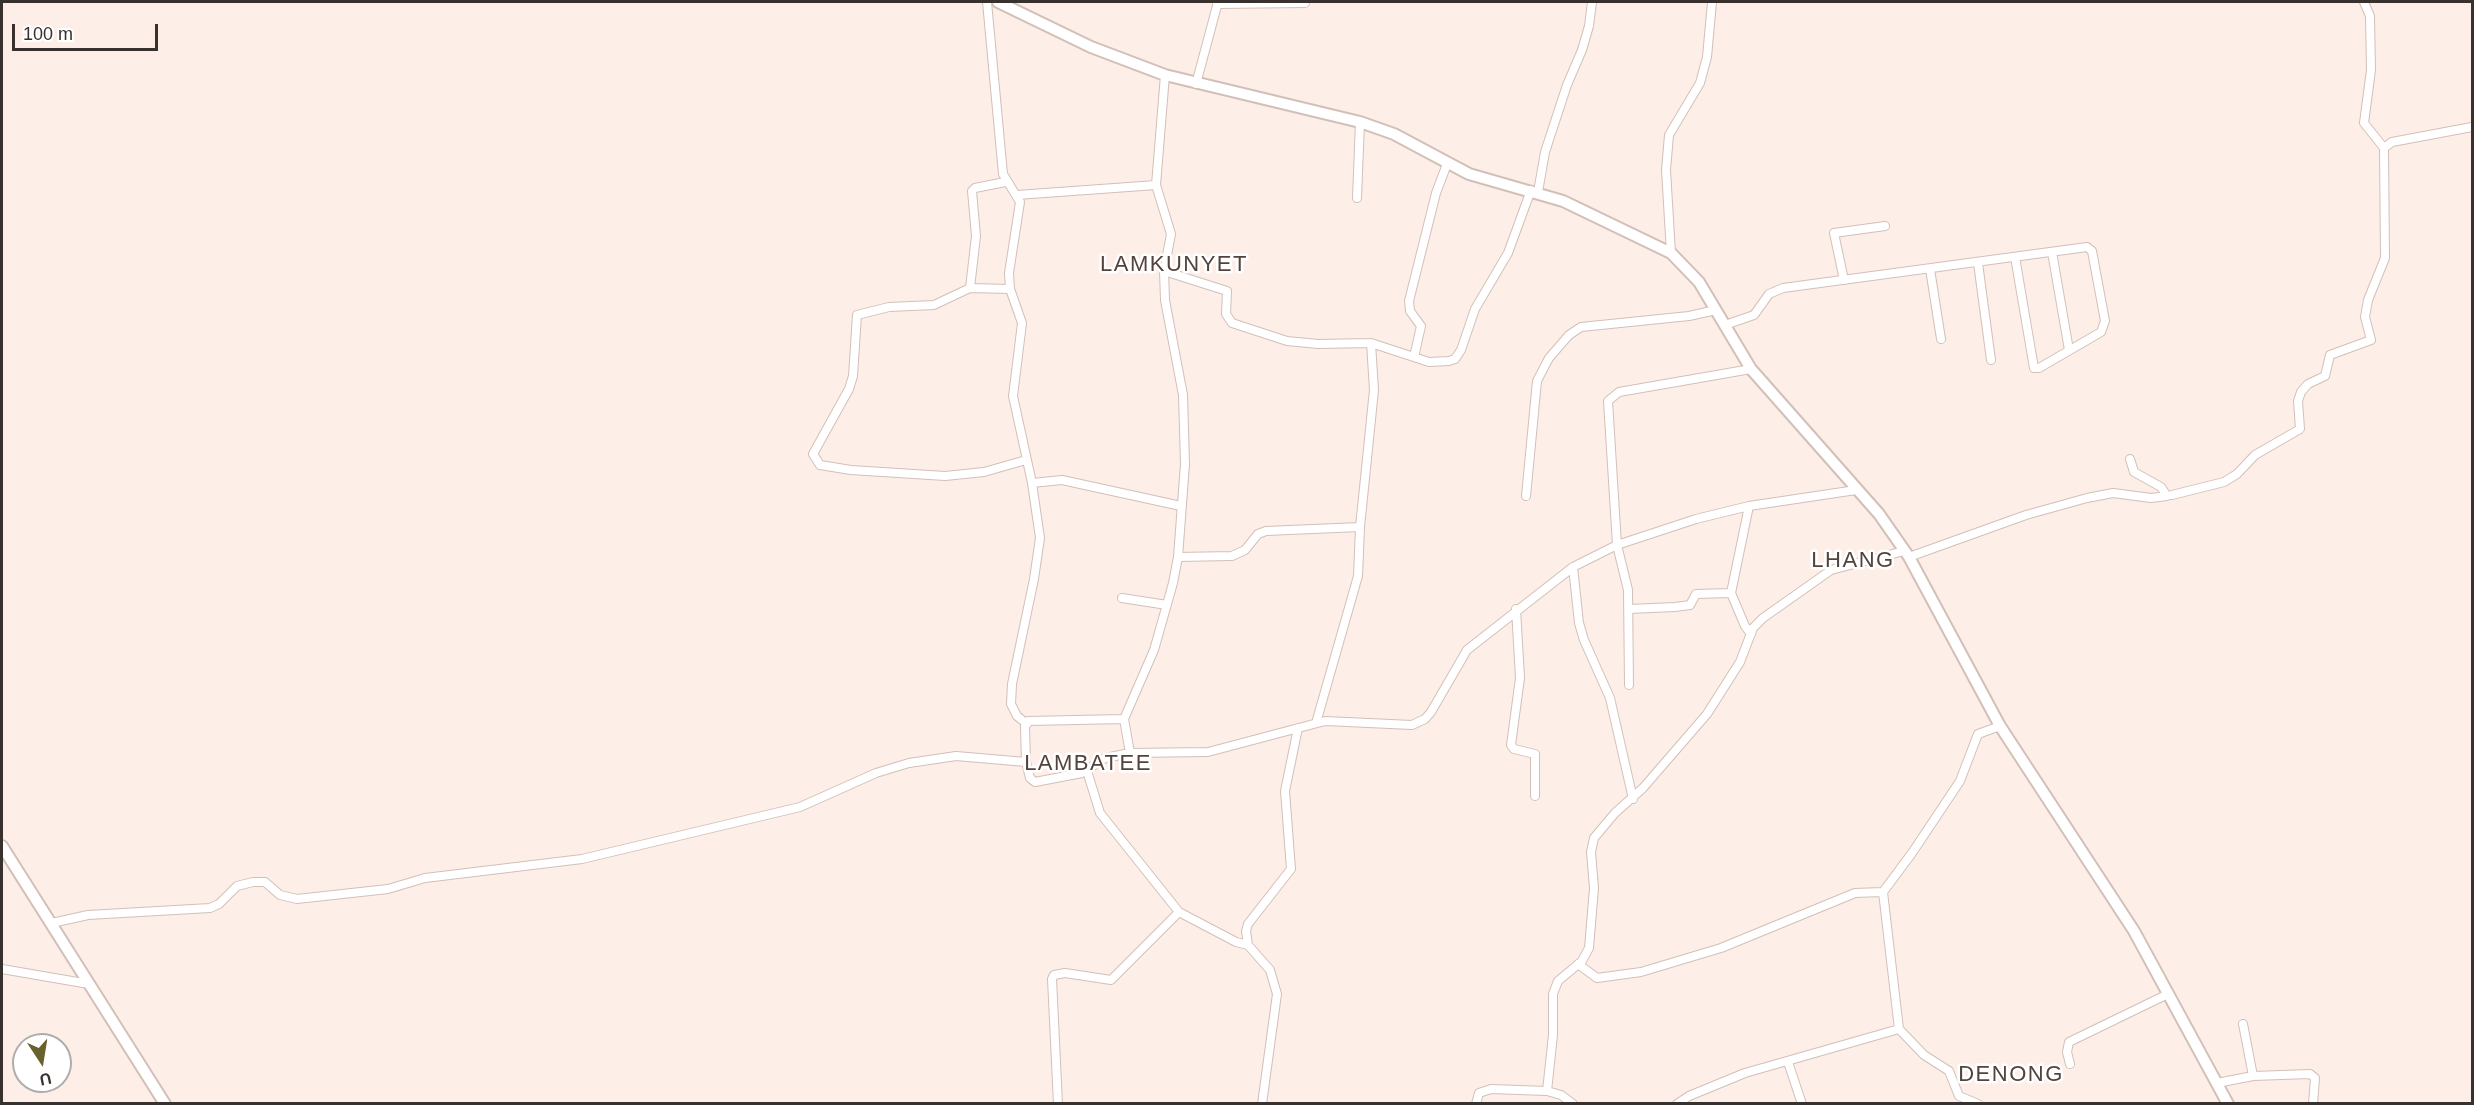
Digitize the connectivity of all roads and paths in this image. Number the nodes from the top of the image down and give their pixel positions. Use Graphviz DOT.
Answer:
graph roads {
  1 [pos="987,2"];
  2 [pos="998,2"];
  3 [pos="1592,2"];
  4 [pos="1712,2"];
  5 [pos="2364,2"];
  6 [pos="1218,3"];
  7 [pos="1305,3"];
  8 [pos="1165,75"];
  9 [pos="1196,84"];
  10 [pos="1360,122"];
  11 [pos="2472,127"];
  12 [pos="2384,148"];
  13 [pos="1447,164"];
  14 [pos="1005,182"];
  15 [pos="1156,185"];
  16 [pos="1534,191"];
  17 [pos="1017,195"];
  18 [pos="1357,198"];
  19 [pos="1885,226"];
  20 [pos="2052,252"];
  21 [pos="1671,253"];
  22 [pos="2014,257"];
  23 [pos="1978,263"];
  24 [pos="1930,269"];
  25 [pos="1164,271"];
  26 [pos="1844,280"];
  27 [pos="970,288"];
  28 [pos="1010,289"];
  29 [pos="1716,310"];
  30 [pos="1725,325"];
  31 [pos="1941,339"];
  32 [pos="1371,343"];
  33 [pos="2070,350"];
  34 [pos="1414,357"];
  35 [pos="1991,360"];
  36 [pos="1751,369"];
  37 [pos="2130,459"];
  38 [pos="1026,460"];
  39 [pos="1032,483"];
  40 [pos="1857,490"];
  41 [pos="2172,495"];
  42 [pos="1526,496"];
  43 [pos="1181,506"];
  44 [pos="1749,506"];
  45 [pos="1360,526"];
  46 [pos="1617,544"];
  47 [pos="1906,554"];
  48 [pos="1178,557"];
  49 [pos="1573,567"];
  50 [pos="1731,593"];
  51 [pos="1122,598"];
  52 [pos="1167,605"];
  53 [pos="1516,609"];
  54 [pos="1629,609"];
  55 [pos="1751,634"];
  56 [pos="1629,685"];
  57 [pos="1124,719"];
  58 [pos="1316,723"];
  59 [pos="1027,724"];
  60 [pos="2000,726"];
  61 [pos="1298,728"];
  62 [pos="1130,753"];
  63 [pos="1026,762"];
  64 [pos="1087,771"];
  65 [pos="1535,796"];
  66 [pos="1633,799"];
  67 [pos="2,846"];
  68 [pos="1883,892"];
  69 [pos="1179,912"];
  70 [pos="51,923"];
  71 [pos="1248,945"];
  72 [pos="1578,964"];
  73 [pos="2,969"];
  74 [pos="89,984"];
  75 [pos="2168,994"];
  76 [pos="2243,1024"];
  77 [pos="1899,1029"];
  78 [pos="1788,1062"];
  79 [pos="2070,1064"];
  80 [pos="2253,1076"];
  81 [pos="2217,1083"];
  82 [pos="1547,1091"];
  83 [pos="165,1104"];
  84 [pos="1058,1104"];
  85 [pos="1262,1104"];
  86 [pos="1476,1104"];
  87 [pos="1573,1104"];
  88 [pos="1677,1104"];
  89 [pos="1802,1104"];
  90 [pos="1978,1104"];
  91 [pos="2228,1104"];
  92 [pos="2313,1104"];
  1 -- 14 [label="street"];
  2 -- 8 [label="street"];
  3 -- 16 [label="street"];
  4 -- 21 [label="street"];
  5 -- 12 [label="street"];
  6 -- 7 [label="street"];
  6 -- 9 [label="street"];
  8 -- 9 [label="street"];
  8 -- 15 [label="street"];
  9 -- 10 [label="street"];
  10 -- 13 [label="street"];
  10 -- 18 [label="street"];
  11 -- 12 [label="street"];
  12 -- 41 [label="street"];
  13 -- 16 [label="street"];
  13 -- 34 [label="street"];
  14 -- 17 [label="street"];
  14 -- 27 [label="street"];
  15 -- 17 [label="street"];
  15 -- 25 [label="street"];
  16 -- 21 [label="street"];
  16 -- 34 [label="street"];
  17 -- 28 [label="street"];
  19 -- 26 [label="street"];
  20 -- 22 [label="street"];
  20 -- 33 [label="street"];
  20 -- 33 [label="street"];
  21 -- 29 [label="street"];
  22 -- 23 [label="street"];
  22 -- 33 [label="street"];
  23 -- 24 [label="street"];
  23 -- 35 [label="street"];
  24 -- 26 [label="street"];
  24 -- 31 [label="street"];
  25 -- 32 [label="street"];
  25 -- 43 [label="street"];
  26 -- 30 [label="street"];
  27 -- 28 [label="street"];
  27 -- 38 [label="street"];
  28 -- 38 [label="street"];
  29 -- 30 [label="street"];
  29 -- 42 [label="street"];
  30 -- 36 [label="street"];
  32 -- 34 [label="street"];
  32 -- 45 [label="street"];
  36 -- 40 [label="street"];
  36 -- 46 [label="street"];
  37 -- 47 [label="street"];
  38 -- 39 [label="street"];
  39 -- 43 [label="street"];
  39 -- 59 [label="street"];
  40 -- 44 [label="street"];
  40 -- 47 [label="street"];
  43 -- 48 [label="street"];
  44 -- 46 [label="street"];
  44 -- 50 [label="street"];
  45 -- 48 [label="street"];
  45 -- 58 [label="street"];
  46 -- 49 [label="street"];
  46 -- 54 [label="street"];
  47 -- 55 [label="street"];
  47 -- 60 [label="street"];
  48 -- 52 [label="street"];
  49 -- 53 [label="street"];
  49 -- 66 [label="street"];
  50 -- 54 [label="street"];
  50 -- 55 [label="street"];
  51 -- 52 [label="street"];
  52 -- 57 [label="street"];
  53 -- 58 [label="street"];
  53 -- 65 [label="street"];
  54 -- 56 [label="street"];
  55 -- 66 [label="street"];
  57 -- 59 [label="street"];
  57 -- 62 [label="street"];
  58 -- 61 [label="street"];
  59 -- 63 [label="street"];
  60 -- 68 [label="street"];
  60 -- 75 [label="street"];
  61 -- 62 [label="street"];
  61 -- 71 [label="street"];
  62 -- 64 [label="street"];
  63 -- 64 [label="street"];
  63 -- 70 [label="street"];
  64 -- 69 [label="street"];
  66 -- 72 [label="street"];
  67 -- 70 [label="street"];
  68 -- 72 [label="street"];
  68 -- 77 [label="street"];
  69 -- 71 [label="street"];
  69 -- 84 [label="street"];
  70 -- 74 [label="street"];
  71 -- 85 [label="street"];
  72 -- 82 [label="street"];
  73 -- 74 [label="street"];
  74 -- 83 [label="street"];
  75 -- 79 [label="street"];
  75 -- 81 [label="street"];
  76 -- 80 [label="street"];
  77 -- 78 [label="street"];
  77 -- 90 [label="street"];
  78 -- 88 [label="street"];
  78 -- 89 [label="street"];
  80 -- 81 [label="street"];
  80 -- 92 [label="street"];
  81 -- 91 [label="street"];
  82 -- 86 [label="street"];
  82 -- 87 [label="street"];
}
